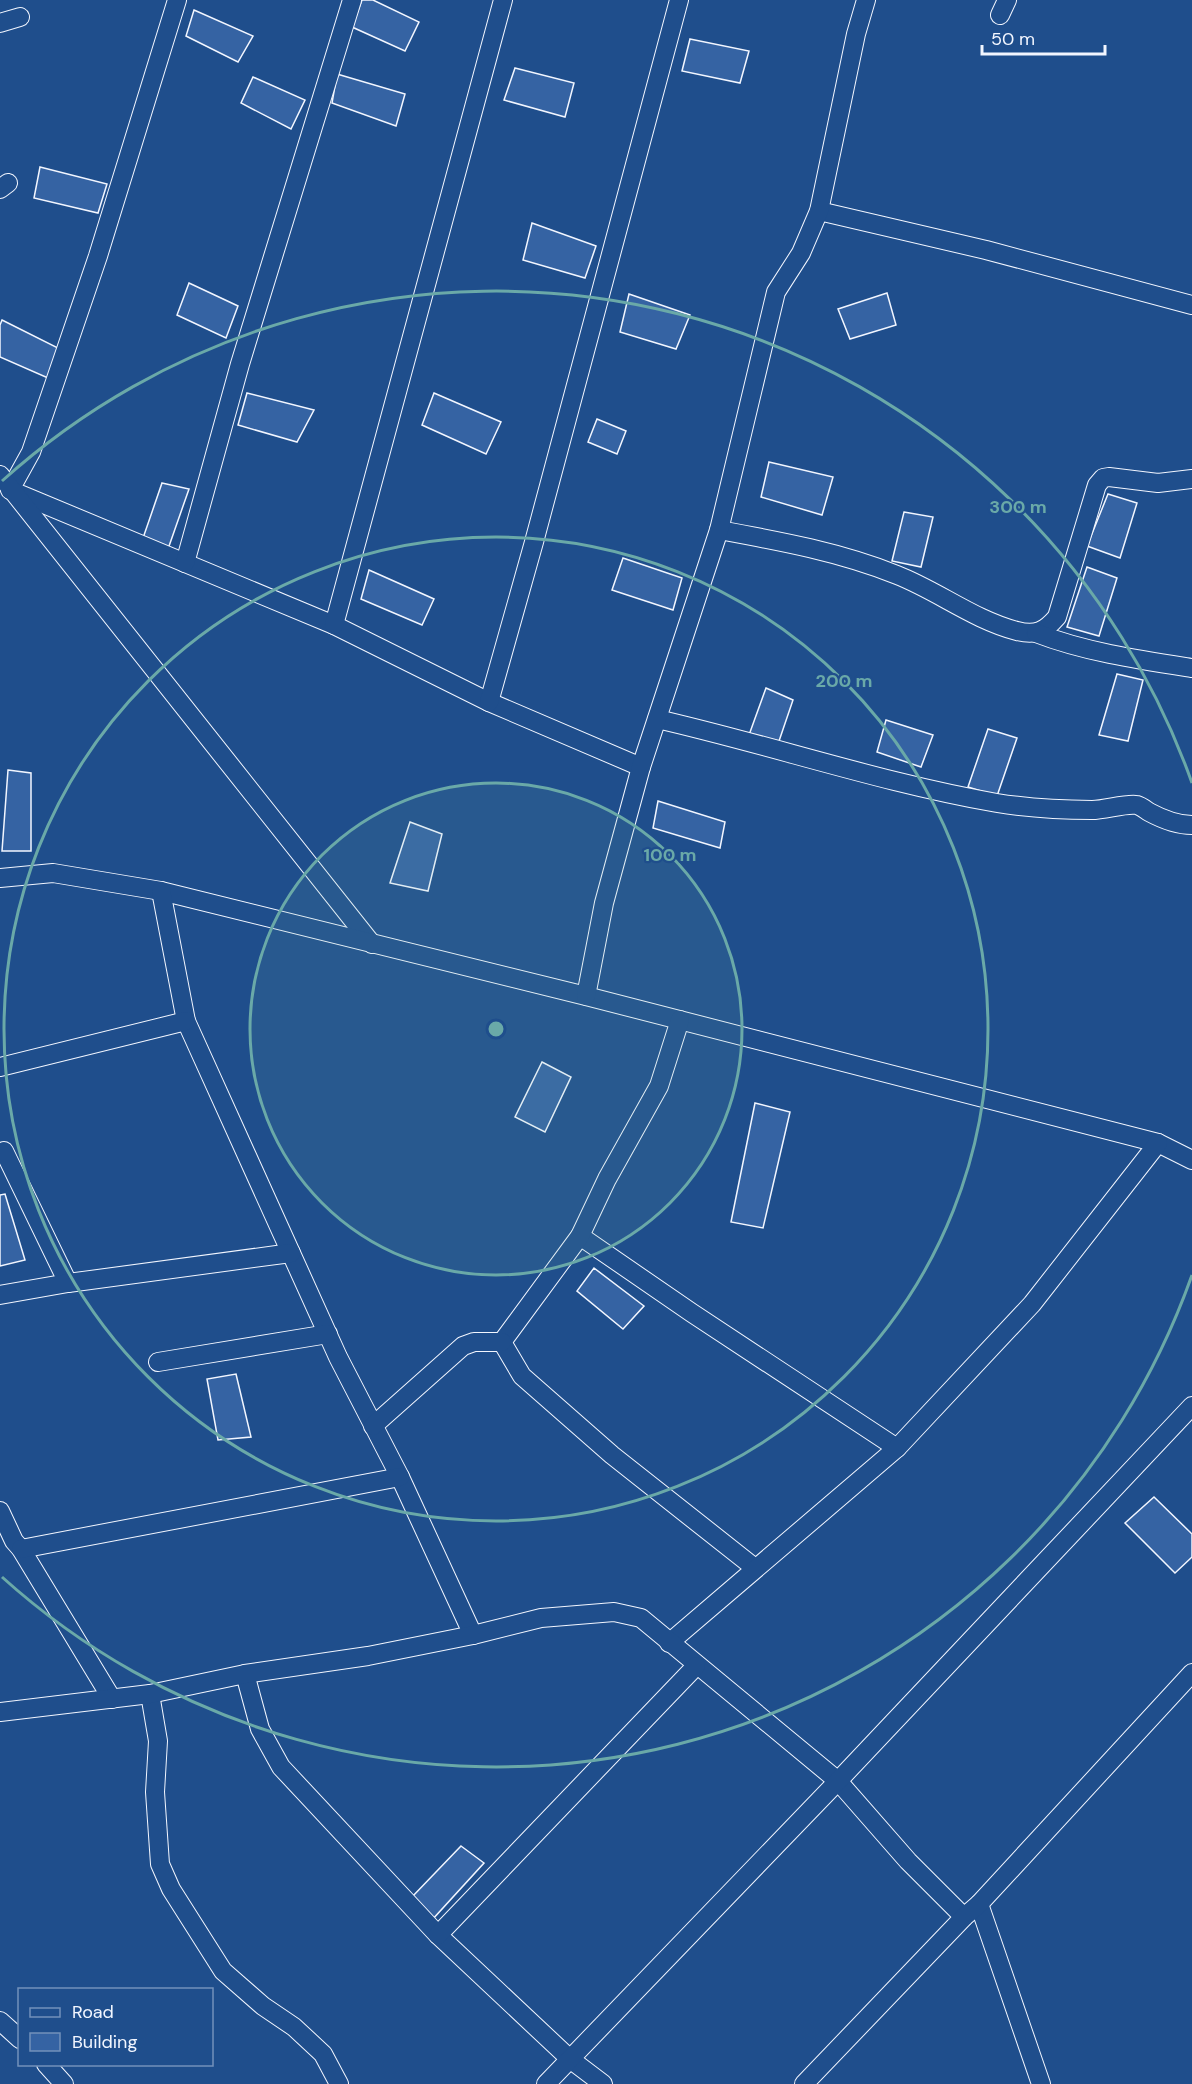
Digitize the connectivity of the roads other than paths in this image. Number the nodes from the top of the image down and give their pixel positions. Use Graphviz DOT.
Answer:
graph roads {
  1 [pos="177,0"];
  2 [pos="352,0"];
  3 [pos="503,0"];
  4 [pos="679,0"];
  5 [pos="866,0"];
  6 [pos="20,17"];
  7 [pos="0,23"];
  8 [pos="819,211"];
  9 [pos="1192,305"];
  10 [pos="0,475"];
  11 [pos="1192,479"];
  12 [pos="10,490"];
  13 [pos="719,530"];
  14 [pos="185,563"];
  15 [pos="334,625"];
  16 [pos="1036,633"];
  17 [pos="1192,668"];
  18 [pos="489,702"];
  19 [pos="657,718"];
  20 [pos="641,767"];
  21 [pos="1192,825"];
  22 [pos="0,878"];
  23 [pos="160,891"];
  24 [pos="372,944"];
  25 [pos="586,996"];
  26 [pos="680,1020"];
  27 [pos="186,1021"];
  28 [pos="0,1067"];
  29 [pos="1158,1143"];
  30 [pos="4,1151"];
  31 [pos="1192,1160"];
  32 [pos="580,1236"];
  33 [pos="291,1252"];
  34 [pos="68,1283"];
  35 [pos="0,1295"];
  36 [pos="328,1334"];
  37 [pos="502,1342"];
  38 [pos="158,1362"];
  39 [pos="1192,1406"];
  40 [pos="373,1426"];
  41 [pos="897,1448"];
  42 [pos="400,1477"];
  43 [pos="0,1511"];
  44 [pos="21,1549"];
  45 [pos="755,1568"];
  46 [pos="473,1635"];
  47 [pos="669,1644"];
  48 [pos="696,1666"];
  49 [pos="245,1674"];
  50 [pos="1189,1681"];
  51 [pos="150,1694"];
  52 [pos="112,1699"];
  53 [pos="0,1712"];
  54 [pos="838,1781"];
  55 [pos="979,1904"];
  56 [pos="964,1917"];
  57 [pos="438,1935"];
  58 [pos="0,2021"];
  59 [pos="18,2037"];
  60 [pos="570,2059"];
  61 [pos="48,2066"];
  62 [pos="64,2084"];
  63 [pos="339,2084"];
  64 [pos="546,2084"];
  65 [pos="603,2084"];
  66 [pos="804,2084"];
  67 [pos="1041,2084"];
  1 -- 12 [label="street"];
  2 -- 14 [label="street"];
  3 -- 15 [label="street"];
  4 -- 18 [label="street"];
  5 -- 8 [label="street"];
  6 -- 7 [label="street"];
  8 -- 9 [label="street"];
  8 -- 13 [label="street"];
  10 -- 12 [label="street"];
  11 -- 16 [label="street"];
  12 -- 14 [label="street"];
  12 -- 24 [label="street"];
  13 -- 16 [label="street"];
  13 -- 19 [label="street"];
  14 -- 15 [label="street"];
  15 -- 18 [label="street"];
  16 -- 17 [label="street"];
  18 -- 20 [label="street"];
  19 -- 20 [label="street"];
  19 -- 21 [label="street"];
  20 -- 25 [label="street"];
  22 -- 23 [label="street"];
  23 -- 24 [label="street"];
  23 -- 27 [label="street"];
  24 -- 25 [label="street"];
  25 -- 26 [label="street"];
  26 -- 29 [label="street"];
  26 -- 32 [label="street"];
  27 -- 28 [label="street"];
  27 -- 33 [label="street"];
  29 -- 31 [label="street"];
  29 -- 41 [label="street"];
  30 -- 34 [label="street"];
  32 -- 37 [label="street"];
  32 -- 41 [label="street"];
  33 -- 34 [label="street"];
  33 -- 36 [label="street"];
  34 -- 35 [label="street"];
  36 -- 38 [label="street"];
  36 -- 40 [label="street"];
  37 -- 40 [label="street"];
  37 -- 45 [label="street"];
  39 -- 54 [label="street"];
  40 -- 42 [label="street"];
  41 -- 45 [label="street"];
  42 -- 44 [label="street"];
  42 -- 46 [label="street"];
  43 -- 44 [label="street"];
  44 -- 52 [label="street"];
  45 -- 47 [label="street"];
  46 -- 47 [label="street"];
  46 -- 49 [label="street"];
  47 -- 48 [label="street"];
  48 -- 54 [label="street"];
  48 -- 57 [label="street"];
  49 -- 51 [label="street"];
  49 -- 57 [label="street"];
  50 -- 55 [label="street"];
  51 -- 52 [label="street"];
  51 -- 63 [label="street"];
  52 -- 53 [label="street"];
  54 -- 56 [label="street"];
  54 -- 60 [label="street"];
  55 -- 56 [label="street"];
  55 -- 67 [label="street"];
  56 -- 66 [label="street"];
  57 -- 60 [label="street"];
  58 -- 59 [label="street"];
  60 -- 64 [label="street"];
  60 -- 65 [label="street"];
  61 -- 62 [label="street"];
}
